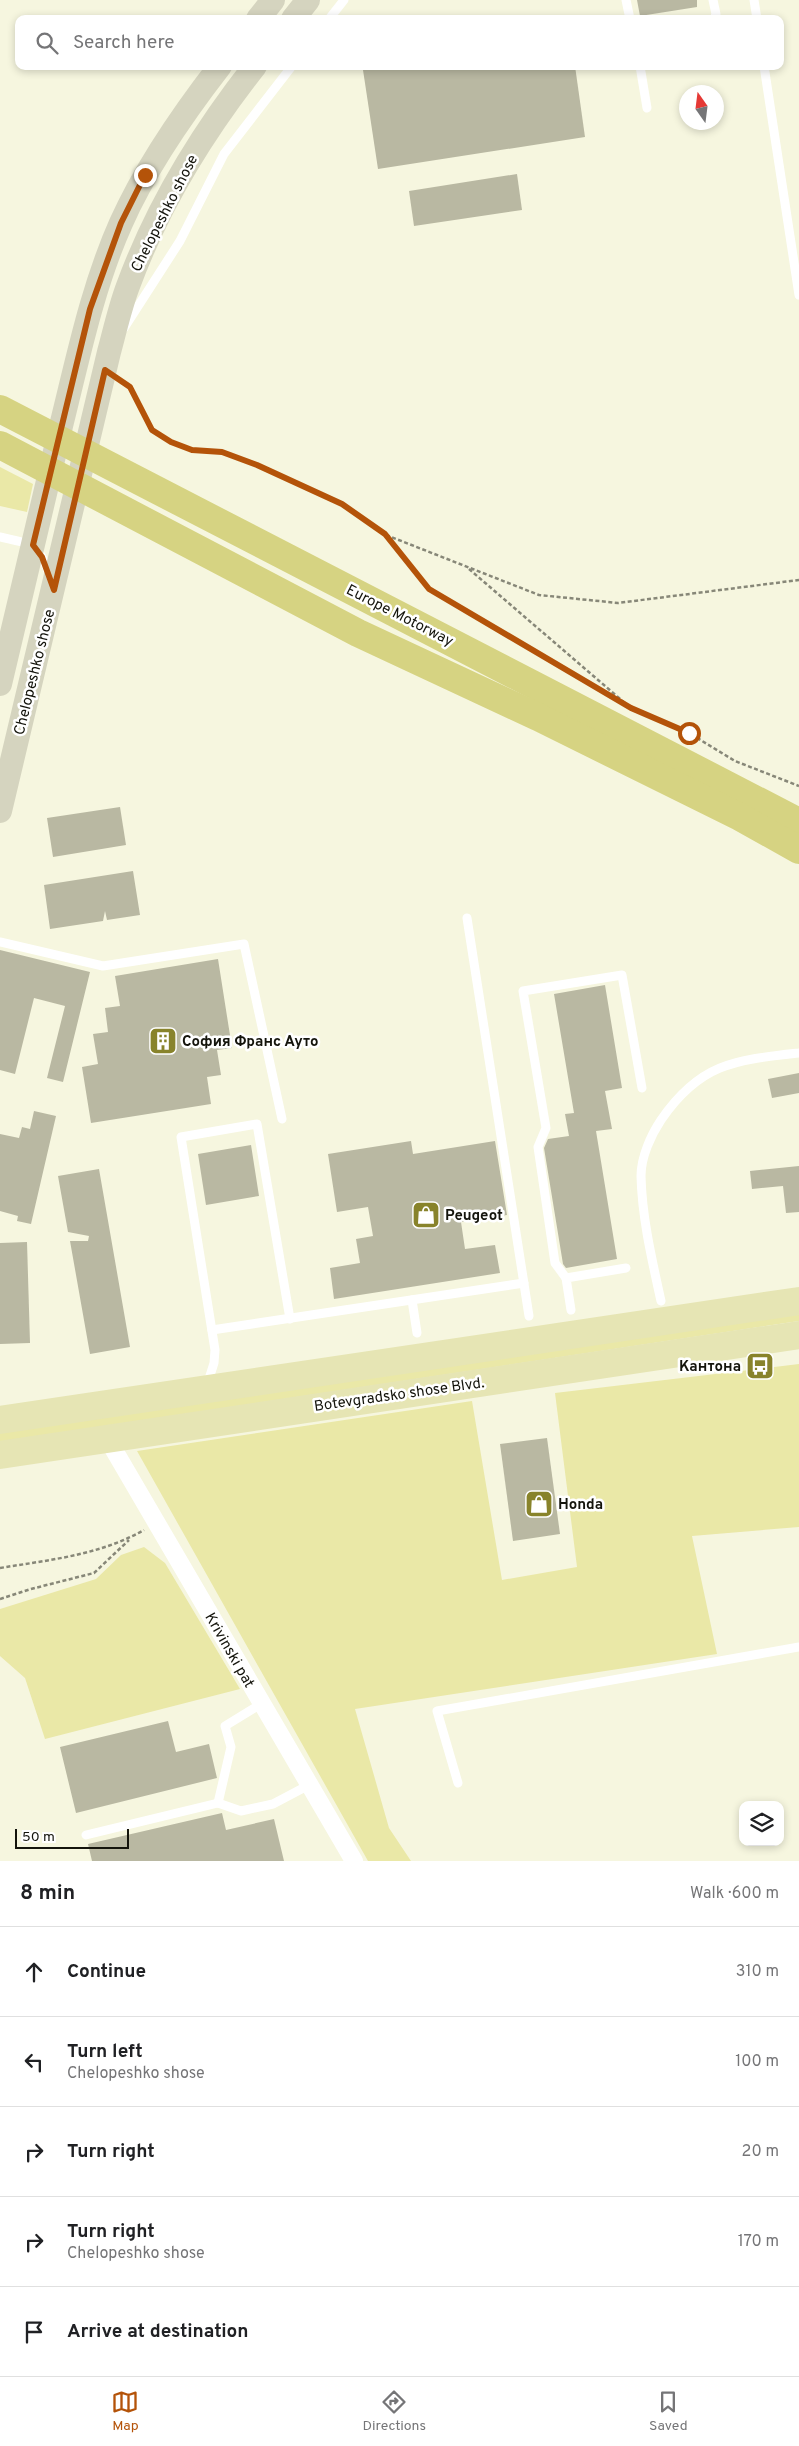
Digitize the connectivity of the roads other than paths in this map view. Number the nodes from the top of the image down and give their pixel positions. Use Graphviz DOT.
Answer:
graph roads {
  1 [pos="273,0"];
  2 [pos="308,0"];
  3 [pos="344,0"];
  4 [pos="626,0"];
  5 [pos="714,0"];
  6 [pos="754,0"];
  7 [pos="261,15"];
  8 [pos="296,15"];
  9 [pos="332,15"];
  10 [pos="629,15"];
  11 [pos="716,15"];
  12 [pos="756,15"];
  13 [pos="217,70"];
  14 [pos="252,70"];
  15 [pos="289,70"];
  16 [pos="641,70"];
  17 [pos="765,70"];
  18 [pos="647,108"];
  19 [pos="799,295"];
  20 [pos="107,361"];
  21 [pos="9,413"];
  22 [pos="4,447"];
  23 [pos="0,537"];
  24 [pos="33,545"];
  25 [pos="54,590"];
  26 [pos="358,633"];
  27 [pos="0,684"];
  28 [pos="0,811"];
  29 [pos="799,822"];
  30 [pos="799,850"];
  31 [pos="799,868"];
  32 [pos="467,918"];
  33 [pos="0,942"];
  34 [pos="799,1053"];
  35 [pos="642,1088"];
  36 [pos="282,1119"];
  37 [pos="626,1268"];
  38 [pos="566,1278"];
  39 [pos="524,1283"];
  40 [pos="412,1300"];
  41 [pos="661,1301"];
  42 [pos="799,1301"];
  43 [pos="571,1310"];
  44 [pos="529,1316"];
  45 [pos="290,1318"];
  46 [pos="212,1330"];
  47 [pos="417,1333"];
  48 [pos="794,1338"];
  49 [pos="207,1388"];
  50 [pos="0,1420"];
  51 [pos="107,1438"];
  52 [pos="0,1455"];
  53 [pos="799,1647"];
  54 [pos="261,1704"];
  55 [pos="458,1784"];
  56 [pos="308,1785"];
  57 [pos="218,1803"];
  58 [pos="86,1835"];
  59 [pos="354,1861"];
  1 -- 7 [label="main road"];
  2 -- 8 [label="main road"];
  3 -- 9 [label="lane"];
  4 -- 10 [label="lane"];
  5 -- 11 [label="lane"];
  6 -- 12 [label="lane"];
  13 -- 24 [label="main road, Chelopeshko shose"];
  14 -- 20 [label="main road, Chelopeshko shose"];
  15 -- 20 [label="lane"];
  16 -- 18 [label="lane"];
  17 -- 19 [label="lane"];
  20 -- 25 [label="main road, Chelopeshko shose"];
  21 -- 29 [label="highway, Europe Motorway"];
  22 -- 26 [label="highway"];
  23 -- 24 [label="lane"];
  24 -- 25 [label="lane"];
  24 -- 27 [label="main road, Chelopeshko shose"];
  25 -- 28 [label="main road, Chelopeshko shose"];
  26 -- 30 [label="highway"];
  26 -- 31 [label="highway"];
  32 -- 39 [label="lane"];
  33 -- 36 [label="lane"];
  34 -- 41 [label="lane"];
  35 -- 38 [label="lane"];
  37 -- 38 [label="lane"];
  38 -- 43 [label="lane"];
  39 -- 40 [label="lane"];
  39 -- 44 [label="lane"];
  40 -- 45 [label="lane"];
  40 -- 47 [label="lane"];
  42 -- 49 [label="main road"];
  45 -- 46 [label="lane"];
  45 -- 46 [label="lane"];
  46 -- 49 [label="lane"];
  48 -- 51 [label="main road, Botevgradsko shose Blvd."];
  49 -- 50 [label="main road"];
  51 -- 52 [label="main road, Botevgradsko shose Blvd."];
  51 -- 54 [label="street, Krivinski pat"];
  53 -- 55 [label="lane"];
  54 -- 56 [label="street, Krivinski pat"];
  54 -- 57 [label="lane"];
  56 -- 57 [label="lane"];
  56 -- 59 [label="street, Krivinski pat"];
  57 -- 58 [label="lane"];
}
